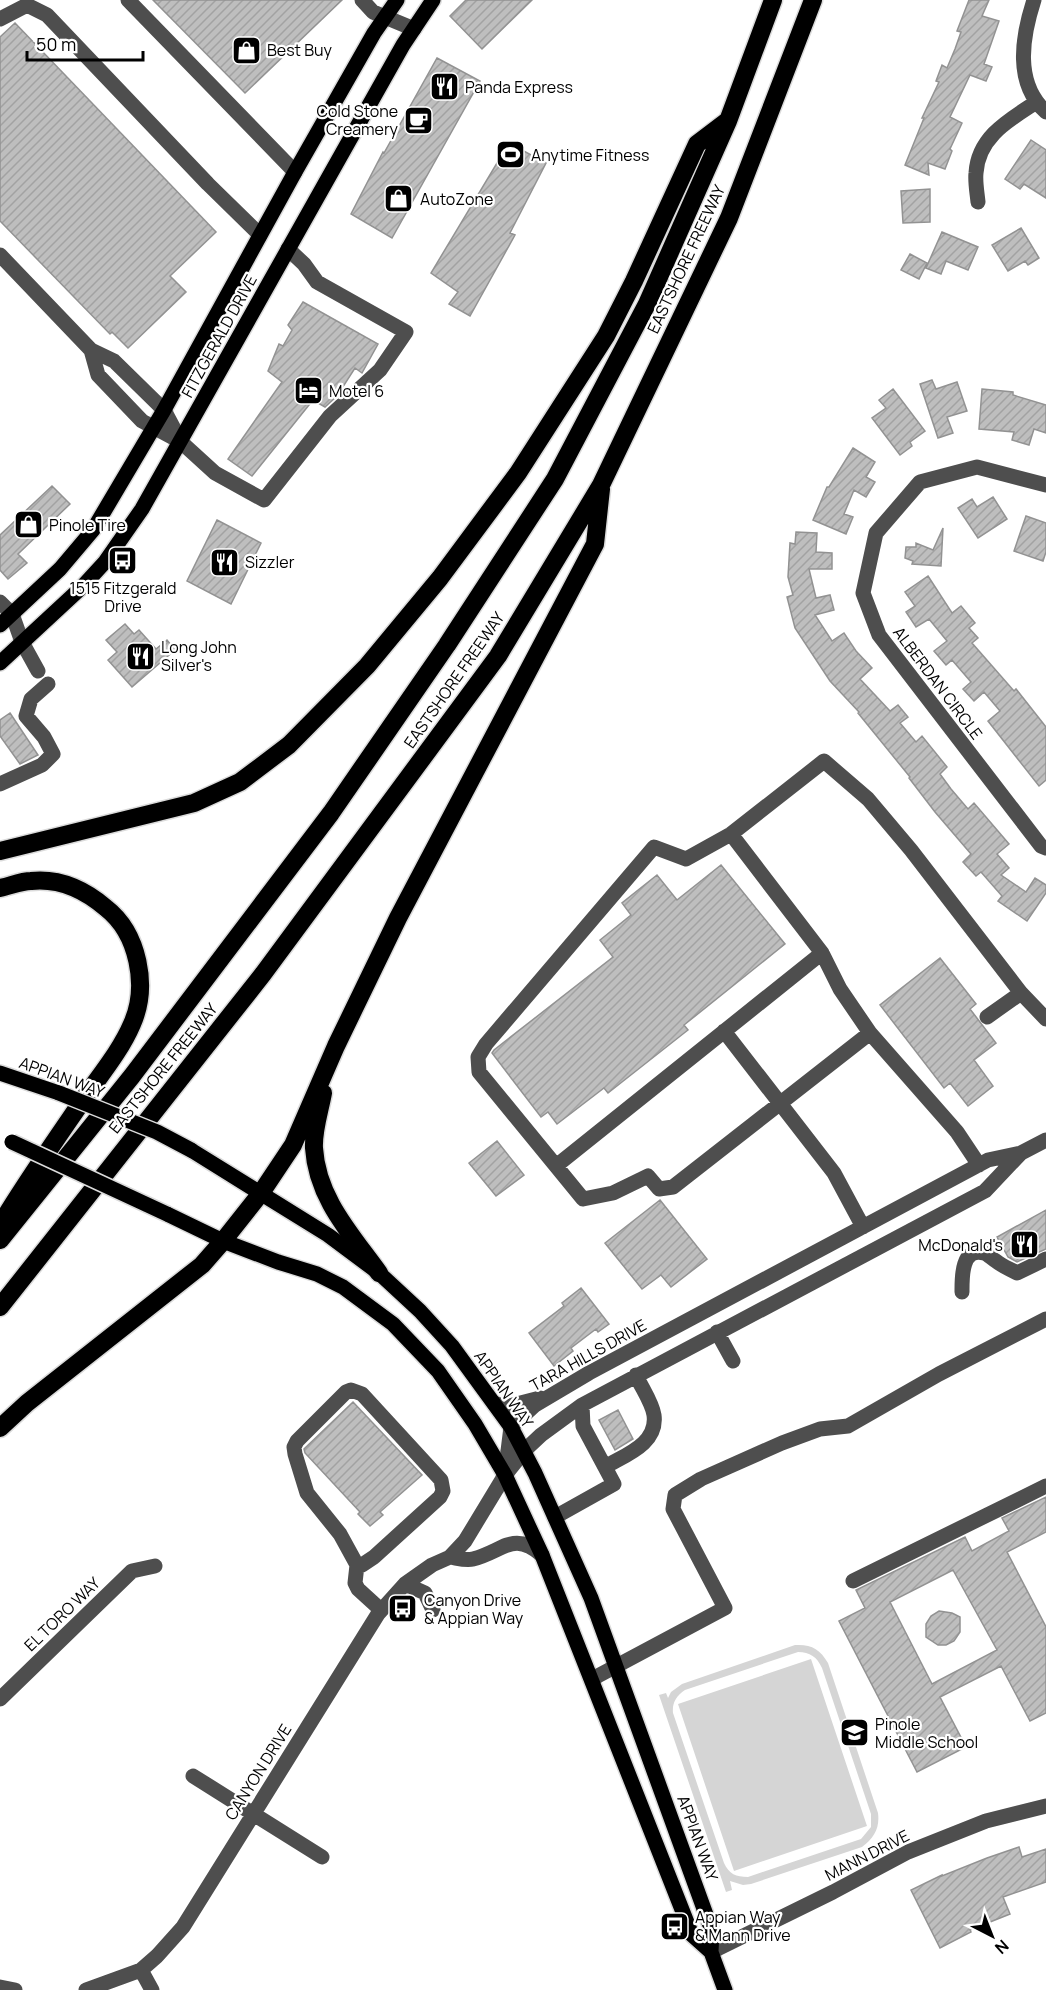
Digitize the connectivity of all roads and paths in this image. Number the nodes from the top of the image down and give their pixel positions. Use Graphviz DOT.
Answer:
graph roads {
  1 [pos="128,0"];
  2 [pos="362,0"];
  3 [pos="397,0"];
  4 [pos="433,0"];
  5 [pos="773,0"];
  6 [pos="813,0"];
  7 [pos="1034,0"];
  8 [pos="384,18"];
  9 [pos="0,20"];
  10 [pos="414,29"];
  11 [pos="1041,108"];
  12 [pos="728,121"];
  13 [pos="295,172"];
  14 [pos="978,202"];
  15 [pos="260,235"];
  16 [pos="288,249"];
  17 [pos="0,255"];
  18 [pos="91,350"];
  19 [pos="164,410"];
  20 [pos="154,427"];
  21 [pos="181,442"];
  22 [pos="601,484"];
  23 [pos="1046,485"];
  24 [pos="0,602"];
  25 [pos="12,614"];
  26 [pos="0,625"];
  27 [pos="0,630"];
  28 [pos="22,642"];
  29 [pos="0,663"];
  30 [pos="38,671"];
  31 [pos="48,684"];
  32 [pos="0,784"];
  33 [pos="731,834"];
  34 [pos="1046,848"];
  35 [pos="0,852"];
  36 [pos="0,888"];
  37 [pos="822,953"];
  38 [pos="1021,993"];
  39 [pos="987,1017"];
  40 [pos="1046,1019"];
  41 [pos="724,1031"];
  42 [pos="870,1033"];
  43 [pos="336,1046"];
  44 [pos="0,1074"];
  45 [pos="781,1103"];
  46 [pos="6,1140"];
  47 [pos="1046,1140"];
  48 [pos="1021,1152"];
  49 [pos="979,1165"];
  50 [pos="556,1166"];
  51 [pos="261,1193"];
  52 [pos="0,1225"];
  53 [pos="863,1227"];
  54 [pos="0,1240"];
  55 [pos="224,1241"];
  56 [pos="1046,1258"];
  57 [pos="379,1273"];
  58 [pos="962,1292"];
  59 [pos="0,1307"];
  60 [pos="1046,1319"];
  61 [pos="717,1332"];
  62 [pos="733,1361"];
  63 [pos="636,1375"];
  64 [pos="557,1392"];
  65 [pos="494,1403"];
  66 [pos="582,1404"];
  67 [pos="511,1427"];
  68 [pos="0,1428"];
  69 [pos="525,1450"];
  70 [pos="604,1467"];
  71 [pos="505,1475"];
  72 [pos="1046,1486"];
  73 [pos="555,1517"];
  74 [pos="542,1555"];
  75 [pos="450,1557"];
  76 [pos="357,1565"];
  77 [pos="154,1566"];
  78 [pos="853,1581"];
  79 [pos="405,1584"];
  80 [pos="381,1610"];
  81 [pos="433,1610"];
  82 [pos="617,1668"];
  83 [pos="592,1679"];
  84 [pos="0,1699"];
  85 [pos="193,1776"];
  86 [pos="1046,1806"];
  87 [pos="253,1816"];
  88 [pos="322,1857"];
  89 [pos="711,1952"];
  90 [pos="141,1970"];
  91 [pos="0,1987"];
  92 [pos="15,1990"];
  93 [pos="86,1990"];
  94 [pos="152,1990"];
  95 [pos="725,1990"];
  1 -- 13 [label="street"];
  2 -- 8 [label="street"];
  3 -- 8 [label="main road, FITZGERALD DRIVE"];
  4 -- 10 [label="main road, FITZGERALD DRIVE"];
  5 -- 12 [label="highway, EASTSHORE FREEWAY"];
  6 -- 22 [label="highway, EASTSHORE FREEWAY"];
  7 -- 11 [label="street"];
  8 -- 10 [label="street"];
  8 -- 13 [label="main road, FITZGERALD DRIVE"];
  9 -- 15 [label="street"];
  10 -- 16 [label="main road, FITZGERALD DRIVE"];
  11 -- 14 [label="street"];
  12 -- 35 [label="highway"];
  12 -- 54 [label="highway, EASTSHORE FREEWAY"];
  13 -- 15 [label="main road, FITZGERALD DRIVE"];
  15 -- 19 [label="main road, FITZGERALD DRIVE"];
  16 -- 21 [label="main road, FITZGERALD DRIVE"];
  16 -- 21 [label="street"];
  17 -- 18 [label="street"];
  18 -- 19 [label="street"];
  18 -- 20 [label="street"];
  19 -- 20 [label="main road, FITZGERALD DRIVE"];
  19 -- 21 [label="street"];
  20 -- 21 [label="street"];
  20 -- 25 [label="main road, FITZGERALD DRIVE"];
  21 -- 28 [label="main road, FITZGERALD DRIVE"];
  22 -- 43 [label="highway"];
  22 -- 59 [label="highway, EASTSHORE FREEWAY"];
  23 -- 34 [label="street, ALBERDAN CIRCLE"];
  24 -- 25 [label="street"];
  25 -- 26 [label="main road, FITZGERALD DRIVE"];
  25 -- 28 [label="street"];
  27 -- 28 [label="street"];
  28 -- 29 [label="main road, FITZGERALD DRIVE"];
  28 -- 30 [label="street"];
  31 -- 32 [label="street"];
  33 -- 37 [label="street"];
  33 -- 38 [label="street"];
  33 -- 50 [label="street"];
  36 -- 52 [label="highway"];
  37 -- 41 [label="street"];
  37 -- 42 [label="street"];
  38 -- 39 [label="street"];
  38 -- 40 [label="street"];
  41 -- 45 [label="street"];
  41 -- 50 [label="street"];
  42 -- 45 [label="street"];
  42 -- 49 [label="street"];
  43 -- 51 [label="highway"];
  43 -- 57 [label="highway"];
  44 -- 51 [label="main road, APPIAN WAY, bridge"];
  45 -- 50 [label="street"];
  45 -- 53 [label="street"];
  46 -- 55 [label="main road, APPIAN WAY, bridge"];
  47 -- 48 [label="street, TARA HILLS DRIVE"];
  48 -- 49 [label="street, TARA HILLS DRIVE"];
  48 -- 61 [label="street, TARA HILLS DRIVE"];
  49 -- 53 [label="street, TARA HILLS DRIVE"];
  51 -- 55 [label="highway"];
  51 -- 57 [label="main road, APPIAN WAY"];
  53 -- 64 [label="street, TARA HILLS DRIVE"];
  55 -- 68 [label="highway"];
  55 -- 71 [label="main road, APPIAN WAY"];
  56 -- 58 [label="street"];
  57 -- 65 [label="main road, APPIAN WAY"];
  60 -- 82 [label="street"];
  61 -- 62 [label="street"];
  61 -- 63 [label="street, TARA HILLS DRIVE"];
  63 -- 66 [label="street, TARA HILLS DRIVE"];
  63 -- 70 [label="street"];
  64 -- 65 [label="street"];
  64 -- 67 [label="street, TARA HILLS DRIVE"];
  65 -- 67 [label="main road, APPIAN WAY"];
  66 -- 69 [label="street, TARA HILLS DRIVE"];
  66 -- 70 [label="street"];
  67 -- 69 [label="main road, APPIAN WAY"];
  67 -- 71 [label="street"];
  69 -- 71 [label="street, TARA HILLS DRIVE"];
  69 -- 73 [label="main road, APPIAN WAY"];
  70 -- 73 [label="street"];
  71 -- 74 [label="main road, APPIAN WAY"];
  71 -- 75 [label="street, CANYON DRIVE"];
  72 -- 78 [label="street"];
  73 -- 82 [label="main road, APPIAN WAY"];
  74 -- 75 [label="street, CANYON DRIVE"];
  74 -- 83 [label="main road, APPIAN WAY"];
  75 -- 79 [label="street, CANYON DRIVE"];
  76 -- 76 [label="street"];
  76 -- 80 [label="street"];
  77 -- 84 [label="street, EL TORO WAY"];
  79 -- 80 [label="street, CANYON DRIVE"];
  79 -- 81 [label="street"];
  80 -- 87 [label="street, CANYON DRIVE"];
  82 -- 83 [label="street"];
  82 -- 89 [label="main road, APPIAN WAY"];
  83 -- 89 [label="main road, APPIAN WAY"];
  85 -- 87 [label="street"];
  86 -- 89 [label="street, MANN DRIVE"];
  87 -- 88 [label="street"];
  87 -- 90 [label="street, CANYON DRIVE"];
  89 -- 95 [label="main road, APPIAN WAY"];
  90 -- 93 [label="street, CANYON DRIVE"];
  90 -- 94 [label="street"];
  91 -- 92 [label="street"];
}
